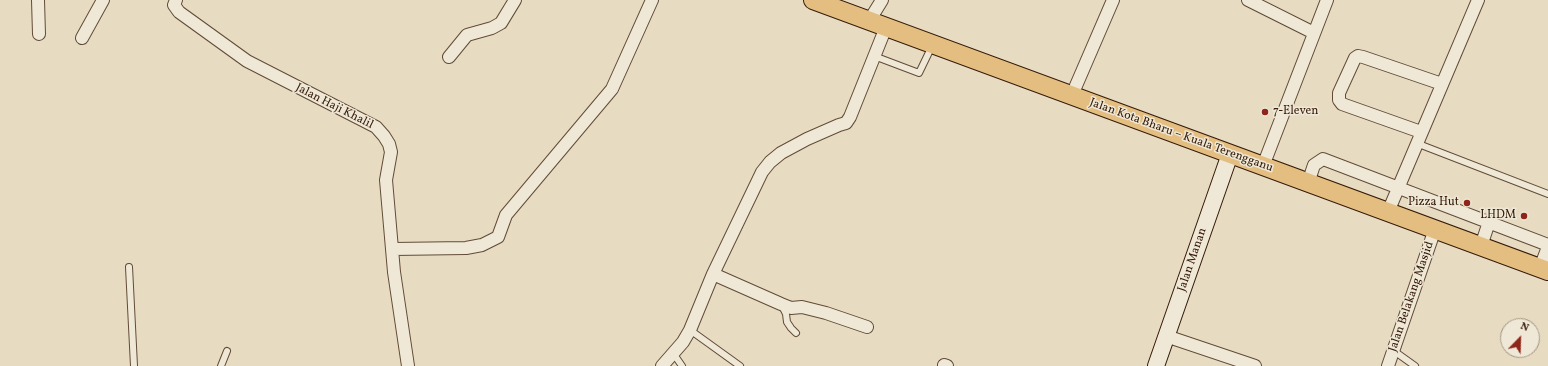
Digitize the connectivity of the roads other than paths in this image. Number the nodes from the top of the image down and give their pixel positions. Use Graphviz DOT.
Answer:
graph roads {
  1 [pos="38,0"];
  2 [pos="103,0"];
  3 [pos="176,0"];
  4 [pos="515,0"];
  5 [pos="652,0"];
  6 [pos="813,0"];
  7 [pos="882,0"];
  8 [pos="1113,0"];
  9 [pos="1248,0"];
  10 [pos="1327,0"];
  11 [pos="1478,0"];
  12 [pos="878,24"];
  13 [pos="1314,33"];
  14 [pos="39,34"];
  15 [pos="82,38"];
  16 [pos="933,44"];
  17 [pos="874,56"];
  18 [pos="449,57"];
  19 [pos="1442,84"];
  20 [pos="1072,95"];
  21 [pos="1419,137"];
  22 [pos="1230,154"];
  23 [pos="1263,166"];
  24 [pos="1308,183"];
  25 [pos="1398,187"];
  26 [pos="1548,194"];
  27 [pos="1388,212"];
  28 [pos="1490,222"];
  29 [pos="1435,229"];
  30 [pos="1481,246"];
  31 [pos="1548,246"];
  32 [pos="393,249"];
  33 [pos="129,267"];
  34 [pos="1544,270"];
  35 [pos="713,274"];
  36 [pos="781,304"];
  37 [pos="867,326"];
  38 [pos="690,330"];
  39 [pos="796,333"];
  40 [pos="1166,336"];
  41 [pos="227,351"];
  42 [pos="1394,351"];
  43 [pos="673,353"];
  44 [pos="134,366"];
  45 [pos="221,366"];
  46 [pos="408,366"];
  47 [pos="662,366"];
  48 [pos="682,366"];
  49 [pos="740,366"];
  50 [pos="1156,366"];
  51 [pos="1255,366"];
  52 [pos="1388,366"];
  53 [pos="1415,366"];
  1 -- 14 [label="street"];
  2 -- 15 [label="street"];
  3 -- 32 [label="street, Jalan Haji Khalil"];
  4 -- 18 [label="street"];
  5 -- 32 [label="street"];
  6 -- 12 [label="main road, Jalan Kota Bharu – Kuala Terengganu"];
  7 -- 12 [label="street"];
  8 -- 20 [label="street"];
  9 -- 13 [label="street"];
  10 -- 13 [label="street"];
  11 -- 19 [label="street"];
  12 -- 16 [label="main road, Jalan Kota Bharu – Kuala Terengganu"];
  12 -- 17 [label="street"];
  13 -- 23 [label="street"];
  16 -- 17 [label="lane"];
  16 -- 20 [label="main road, Jalan Kota Bharu – Kuala Terengganu"];
  17 -- 35 [label="street"];
  19 -- 21 [label="street"];
  19 -- 21 [label="street"];
  20 -- 22 [label="main road, Jalan Kota Bharu – Kuala Terengganu"];
  21 -- 25 [label="street"];
  21 -- 26 [label="lane"];
  22 -- 23 [label="main road, Jalan Kota Bharu – Kuala Terengganu"];
  22 -- 40 [label="main road, Jalan Manan"];
  23 -- 24 [label="main road, Jalan Kota Bharu – Kuala Terengganu"];
  24 -- 25 [label="street"];
  24 -- 27 [label="main road, Jalan Kota Bharu – Kuala Terengganu"];
  25 -- 27 [label="street"];
  25 -- 28 [label="street"];
  27 -- 29 [label="main road, Jalan Kota Bharu – Kuala Terengganu"];
  28 -- 30 [label="street"];
  28 -- 31 [label="street"];
  29 -- 30 [label="main road, Jalan Kota Bharu – Kuala Terengganu"];
  29 -- 42 [label="street, Jalan Belakang Masjid"];
  30 -- 34 [label="main road, Jalan Kota Bharu – Kuala Terengganu"];
  31 -- 34 [label="street"];
  32 -- 46 [label="street, Jalan Haji Khalil"];
  33 -- 44 [label="lane"];
  35 -- 36 [label="street"];
  35 -- 38 [label="street"];
  36 -- 37 [label="street"];
  36 -- 39 [label="lane"];
  38 -- 43 [label="street"];
  38 -- 49 [label="lane"];
  40 -- 50 [label="main road, Jalan Manan"];
  40 -- 51 [label="street"];
  41 -- 45 [label="lane"];
  42 -- 52 [label="street, Jalan Belakang Masjid"];
  42 -- 53 [label="lane"];
  43 -- 47 [label="street"];
  43 -- 48 [label="lane"];
}
